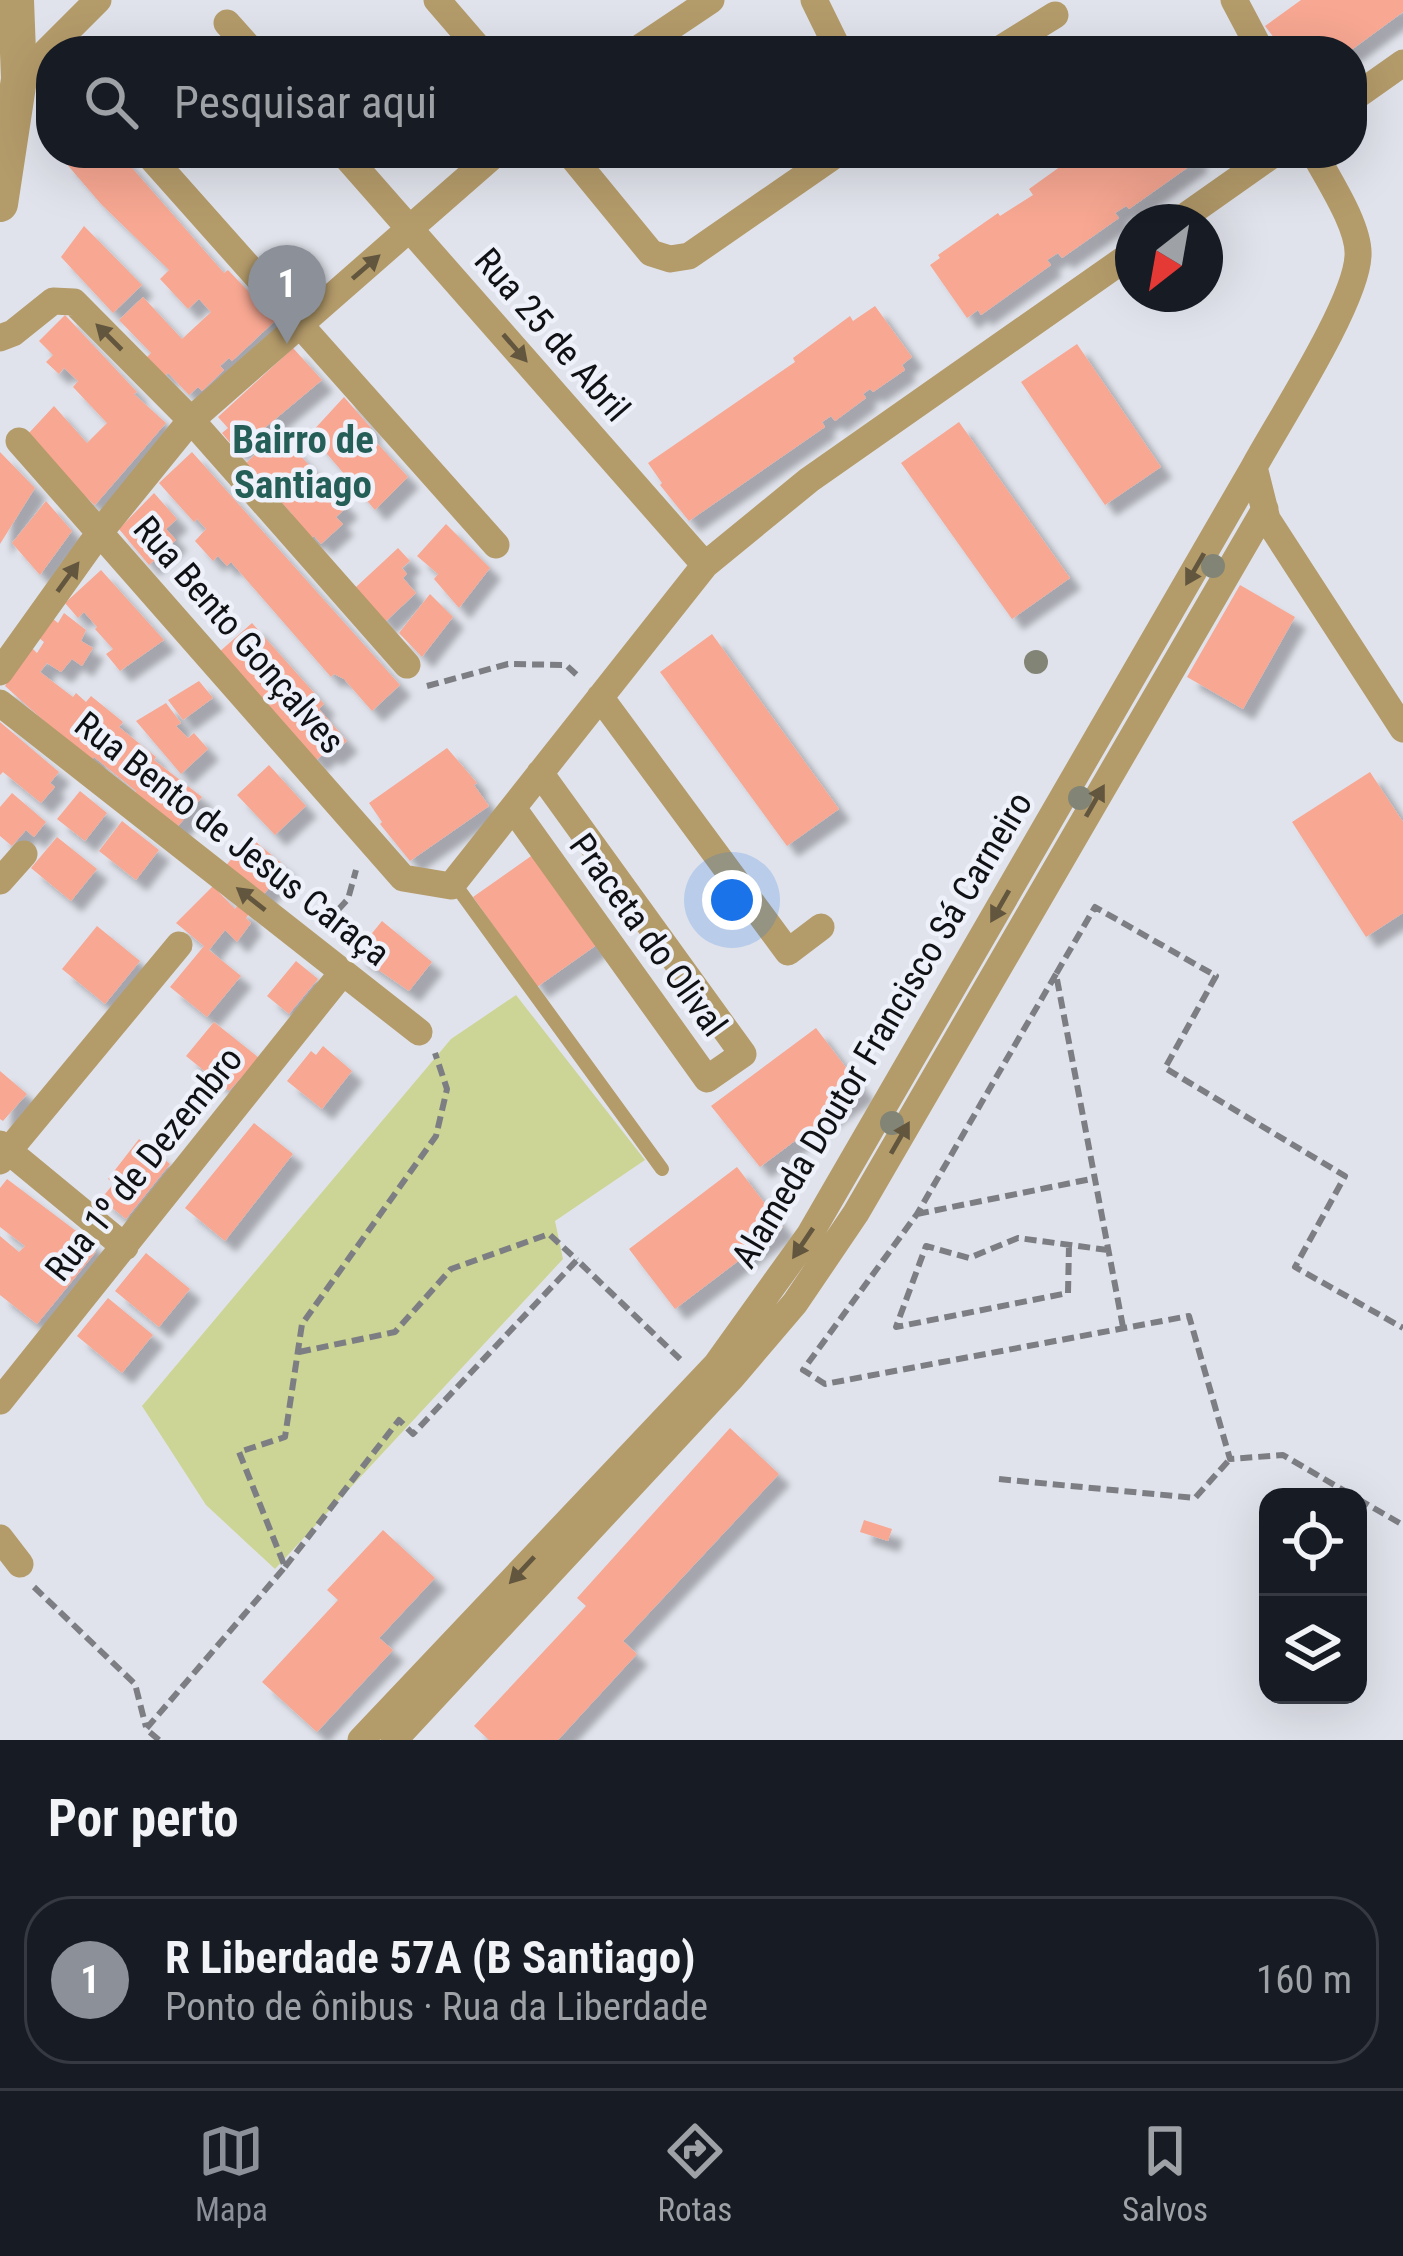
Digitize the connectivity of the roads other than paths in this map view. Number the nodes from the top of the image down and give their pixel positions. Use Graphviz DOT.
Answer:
graph roads {
  1 [pos="16,0"];
  2 [pos="98,0"];
  3 [pos="437,0"];
  4 [pos="711,0"];
  5 [pos="814,0"];
  6 [pos="1234,0"];
  7 [pos="1054,15"];
  8 [pos="227,23"];
  9 [pos="62,36"];
  10 [pos="239,36"];
  11 [pos="469,36"];
  12 [pos="657,36"];
  13 [pos="832,36"];
  14 [pos="1021,36"];
  15 [pos="1253,36"];
  16 [pos="36,62"];
  17 [pos="1403,64"];
  18 [pos="19,79"];
  19 [pos="1367,89"];
  20 [pos="160,168"];
  21 [pos="357,168"];
  22 [pos="479,168"];
  23 [pos="580,168"];
  24 [pos="816,168"];
  25 [pos="1254,168"];
  26 [pos="1322,168"];
  27 [pos="0,204"];
  28 [pos="1203,204"];
  29 [pos="410,228"];
  30 [pos="1115,266"];
  31 [pos="301,325"];
  32 [pos="0,338"];
  33 [pos="191,421"];
  34 [pos="19,441"];
  35 [pos="1253,467"];
  36 [pos="1265,509"];
  37 [pos="100,532"];
  38 [pos="496,544"];
  39 [pos="705,565"];
  40 [pos="0,672"];
  41 [pos="412,676"];
  42 [pos="600,697"];
  43 [pos="0,703"];
  44 [pos="1403,729"];
  45 [pos="540,772"];
  46 [pos="513,808"];
  47 [pos="24,854"];
  48 [pos="0,881"];
  49 [pos="454,883"];
  50 [pos="821,927"];
  51 [pos="179,945"];
  52 [pos="343,972"];
  53 [pos="419,1032"];
  54 [pos="3,1152"];
  55 [pos="662,1169"];
  56 [pos="125,1247"];
  57 [pos="0,1401"];
  58 [pos="0,1538"];
  59 [pos="20,1564"];
  60 [pos="362,1740"];
  61 [pos="394,1740"];
  1 -- 18 [label="street"];
  2 -- 9 [label="street"];
  3 -- 11 [label="street"];
  4 -- 12 [label="street"];
  5 -- 13 [label="street"];
  6 -- 15 [label="street"];
  7 -- 14 [label="street"];
  8 -- 10 [label="street"];
  16 -- 18 [label="street"];
  17 -- 19 [label="street"];
  18 -- 27 [label="street"];
  20 -- 31 [label="street"];
  21 -- 29 [label="street, Rua 25 de Abril"];
  22 -- 29 [label="street"];
  23 -- 24 [label="street"];
  25 -- 28 [label="street"];
  26 -- 35 [label="street, Alameda Doutor Francisco Sá Carneiro"];
  31 -- 29 [label="street, one-way"];
  29 -- 39 [label="street, Rua 25 de Abril, one-way"];
  30 -- 39 [label="street"];
  31 -- 33 [label="street"];
  31 -- 38 [label="street"];
  33 -- 32 [label="street, one-way"];
  33 -- 37 [label="street"];
  33 -- 41 [label="street"];
  34 -- 37 [label="street, Rua Bento Gonçalves"];
  35 -- 36 [label="street"];
  35 -- 60 [label="street, Alameda Doutor Francisco Sá Carneiro, one-way"];
  36 -- 44 [label="street"];
  61 -- 36 [label="street, Alameda Doutor Francisco Sá Carneiro, one-way"];
  40 -- 37 [label="street, one-way"];
  37 -- 49 [label="street, Rua Bento Gonçalves"];
  39 -- 42 [label="street"];
  42 -- 45 [label="street"];
  42 -- 50 [label="street"];
  52 -- 43 [label="street, Rua Bento de Jesus Caraça, one-way"];
  45 -- 46 [label="street"];
  45 -- 46 [label="street, Praceta do Olival"];
  46 -- 49 [label="street"];
  47 -- 48 [label="street"];
  49 -- 55 [label="lane"];
  51 -- 54 [label="street"];
  52 -- 53 [label="street, Rua Bento de Jesus Caraça"];
  52 -- 56 [label="street, Rua 1º de Dezembro"];
  54 -- 56 [label="street"];
  56 -- 57 [label="street, Rua 1º de Dezembro"];
  58 -- 59 [label="street"];
}
